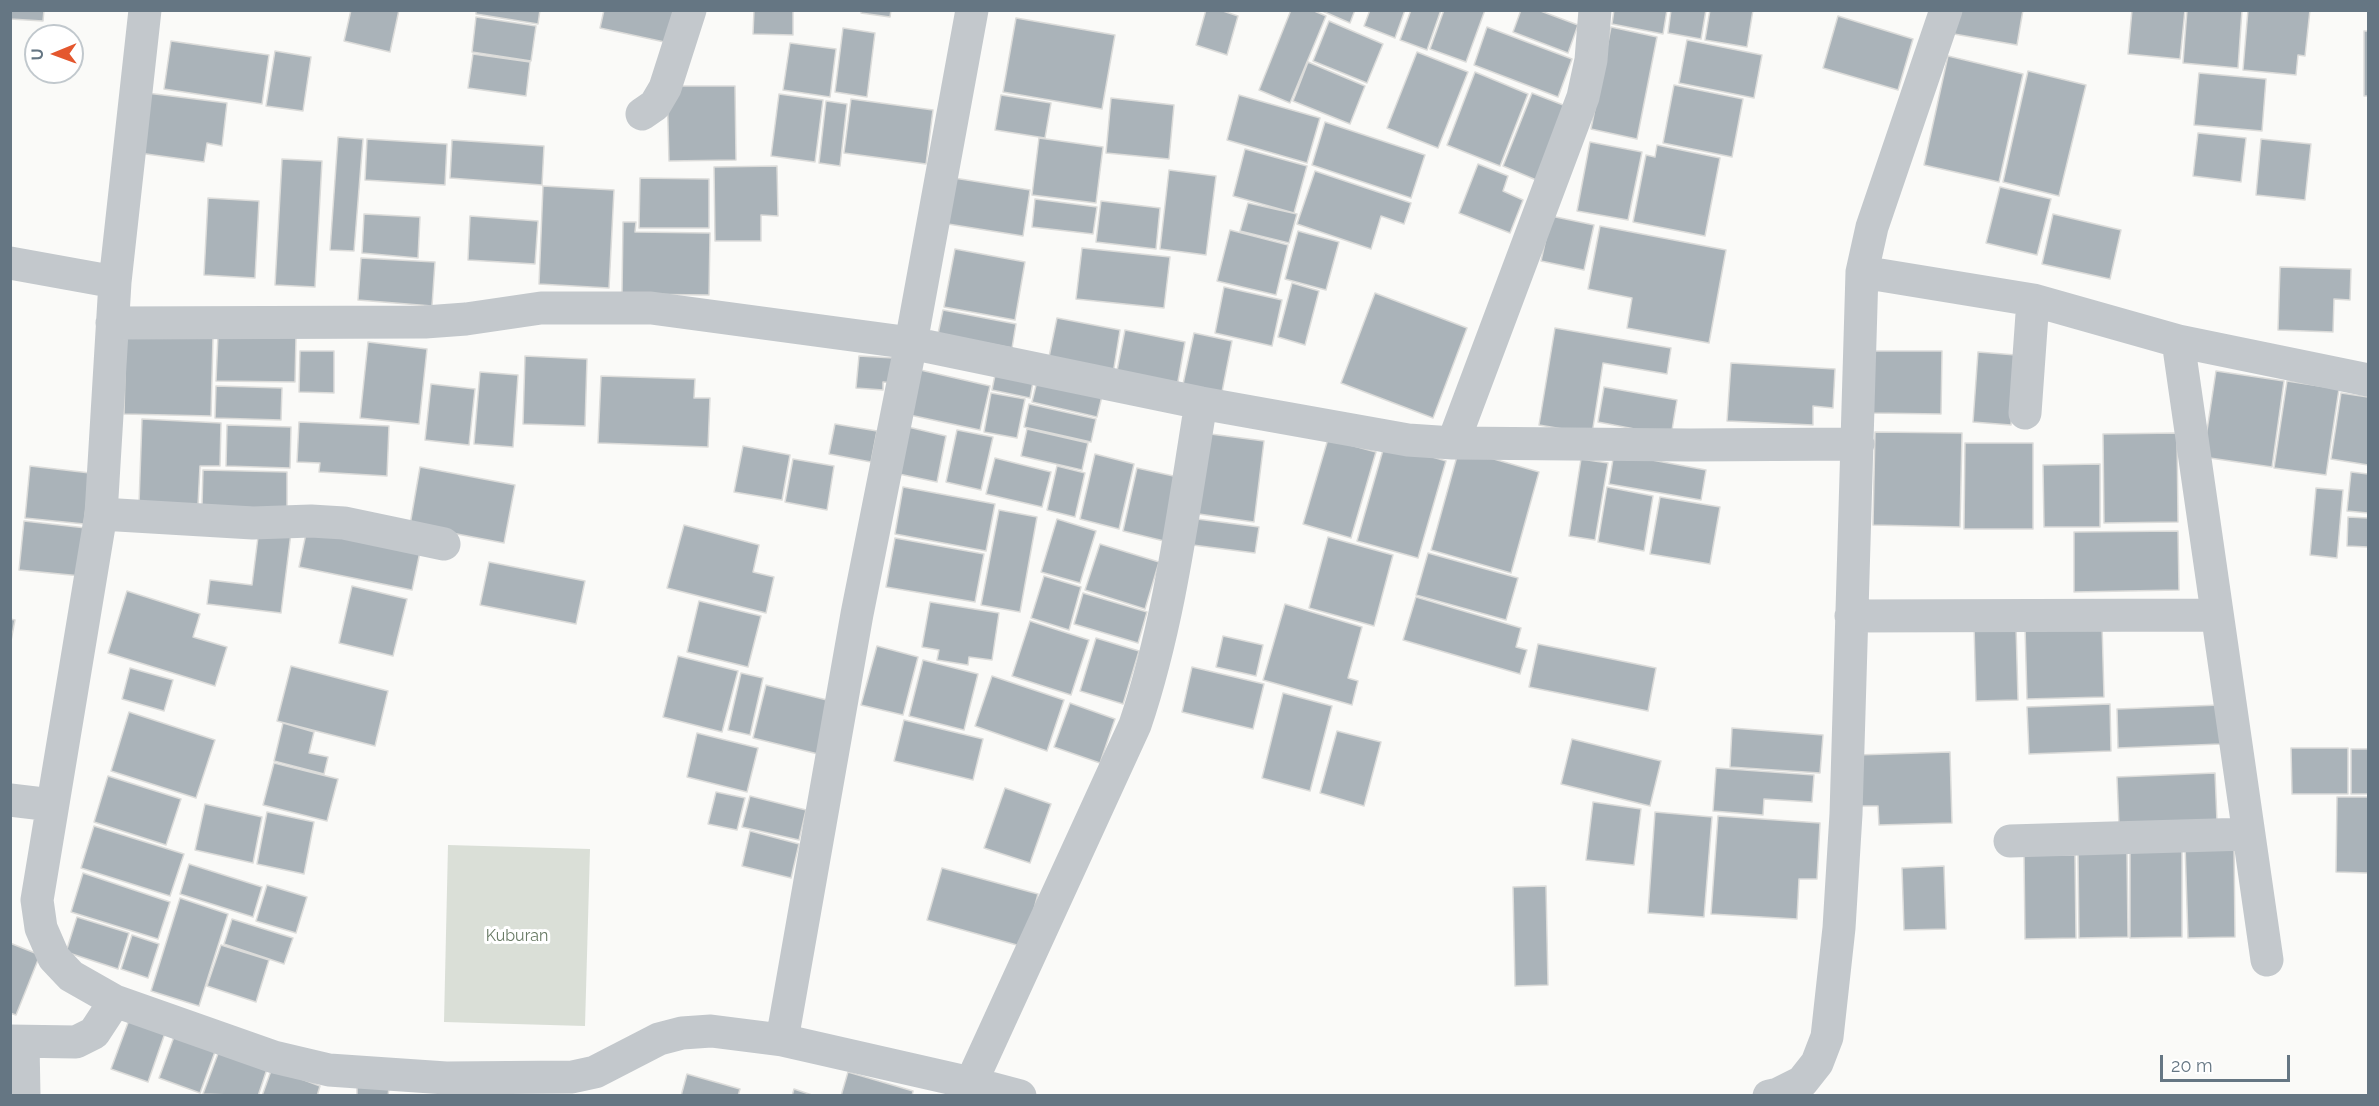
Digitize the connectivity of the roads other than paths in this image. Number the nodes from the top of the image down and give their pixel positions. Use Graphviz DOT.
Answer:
graph roads {
  1 [pos="145,10"];
  2 [pos="690,10"];
  3 [pos="972,10"];
  4 [pos="1595,10"];
  5 [pos="1946,10"];
  6 [pos="642,114"];
  7 [pos="10,263"];
  8 [pos="1862,272"];
  9 [pos="115,282"];
  10 [pos="2033,300"];
  11 [pos="112,323"];
  12 [pos="2178,341"];
  13 [pos="911,343"];
  14 [pos="2368,380"];
  15 [pos="1201,403"];
  16 [pos="2025,413"];
  17 [pos="1453,443"];
  18 [pos="1858,444"];
  19 [pos="101,514"];
  20 [pos="444,544"];
  21 [pos="2217,615"];
  22 [pos="1851,616"];
  23 [pos="10,800"];
  24 [pos="52,805"];
  25 [pos="2248,834"];
  26 [pos="2010,841"];
  27 [pos="2267,960"];
  28 [pos="115,1001"];
  29 [pos="782,1040"];
  30 [pos="17,1041"];
  31 [pos="971,1083"];
  32 [pos="24,1095"];
  33 [pos="1020,1095"];
  34 [pos="1769,1095"];
  1 -- 9 [label="street"];
  2 -- 6 [label="street"];
  3 -- 13 [label="street"];
  4 -- 17 [label="street"];
  5 -- 8 [label="street"];
  7 -- 9 [label="street"];
  8 -- 10 [label="street"];
  8 -- 18 [label="street"];
  9 -- 11 [label="street"];
  10 -- 12 [label="street"];
  10 -- 16 [label="street"];
  11 -- 13 [label="street"];
  11 -- 19 [label="street"];
  12 -- 14 [label="street"];
  12 -- 21 [label="street"];
  13 -- 15 [label="street"];
  13 -- 29 [label="street"];
  15 -- 17 [label="street"];
  15 -- 31 [label="street"];
  17 -- 18 [label="street"];
  18 -- 22 [label="street"];
  19 -- 20 [label="street"];
  19 -- 24 [label="street"];
  21 -- 22 [label="street"];
  21 -- 25 [label="street"];
  22 -- 34 [label="street"];
  23 -- 24 [label="street"];
  24 -- 28 [label="street"];
  25 -- 26 [label="street"];
  25 -- 27 [label="street"];
  28 -- 29 [label="street"];
  28 -- 30 [label="street"];
  29 -- 31 [label="street"];
  30 -- 32 [label="street"];
  31 -- 33 [label="street"];
}
